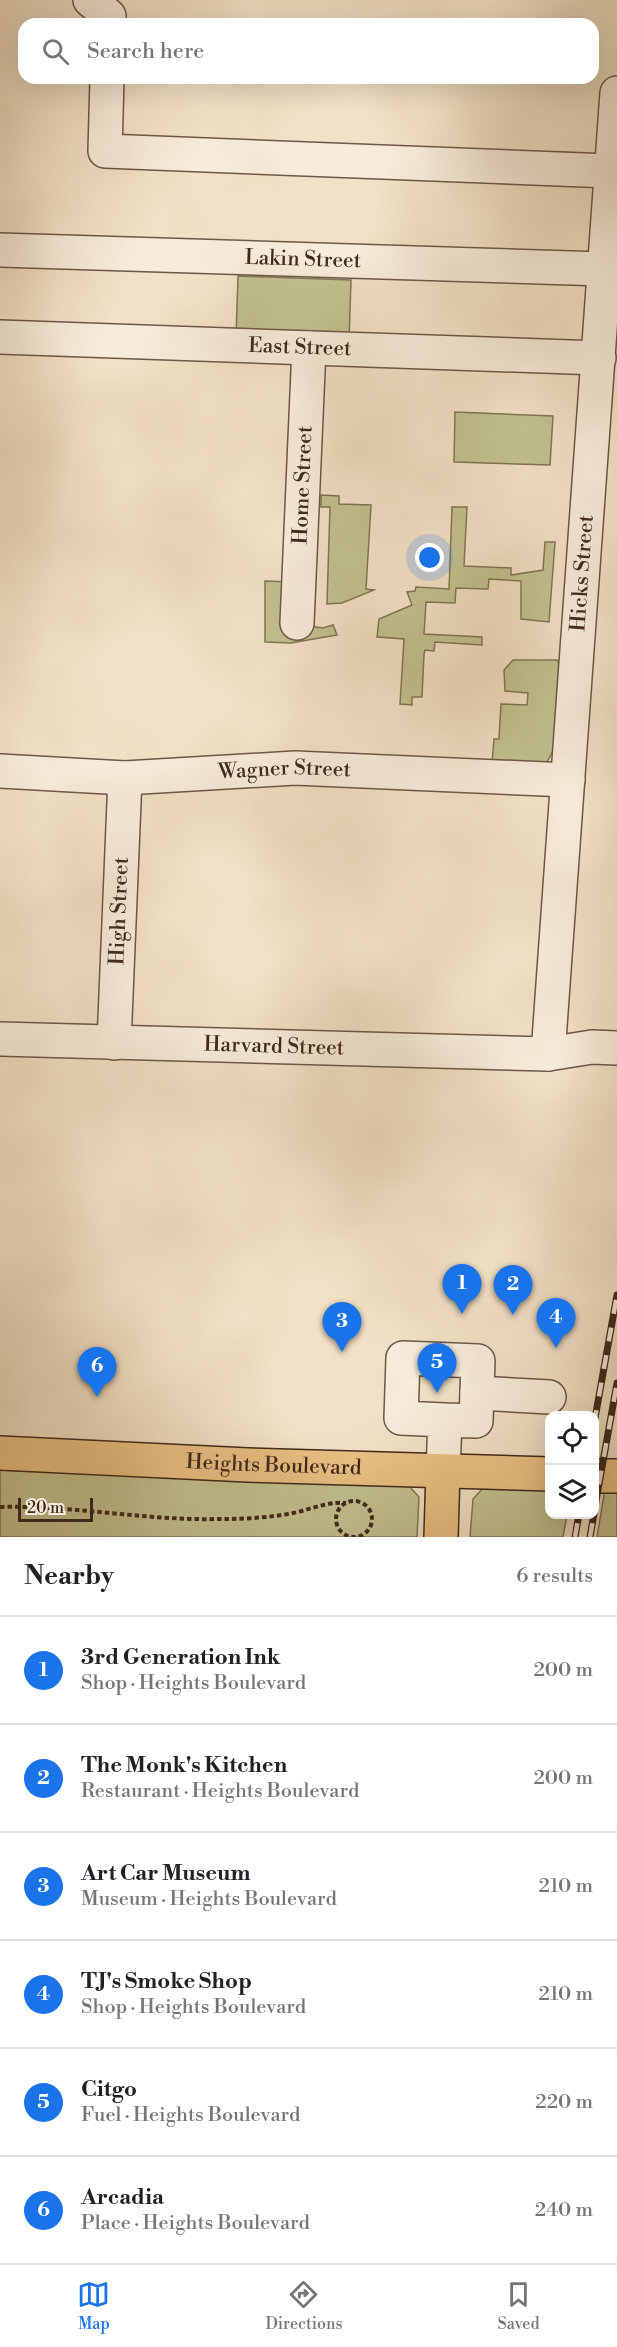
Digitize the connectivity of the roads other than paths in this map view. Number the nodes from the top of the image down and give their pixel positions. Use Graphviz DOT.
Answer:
graph roads {
  1 [pos="107,84"];
  2 [pos="617,93"];
  3 [pos="613,164"];
  4 [pos="0,250"];
  5 [pos="604,269"];
  6 [pos="0,337"];
  7 [pos="309,348"];
  8 [pos="599,358"];
  9 [pos="604,463"];
  10 [pos="297,623"];
  11 [pos="0,771"];
  12 [pos="125,778"];
  13 [pos="568,780"];
  14 [pos="0,1039"];
  15 [pos="114,1043"];
  16 [pos="617,1048"];
  17 [pos="548,1054"];
  18 [pos="617,1066"];
  19 [pos="477,1393"];
  20 [pos="549,1397"];
  21 [pos="445,1420"];
  22 [pos="0,1453"];
  23 [pos="443,1471"];
  24 [pos="545,1474"];
  25 [pos="599,1476"];
  26 [pos="617,1476"];
  27 [pos="441,1537"];
  1 -- 3 [label="street"];
  2 -- 3 [label="street, Hicks Street"];
  3 -- 5 [label="street, Hicks Street"];
  4 -- 5 [label="street, Lakin Street"];
  5 -- 8 [label="street, Hicks Street"];
  6 -- 7 [label="street, East Street"];
  7 -- 8 [label="street, East Street"];
  7 -- 10 [label="street, Home Street"];
  8 -- 9 [label="street, Hicks Street"];
  9 -- 13 [label="street, Hicks Street"];
  11 -- 12 [label="street, Wagner Street"];
  12 -- 13 [label="street, Wagner Street"];
  12 -- 15 [label="street, High Street"];
  13 -- 17 [label="street, Hicks Street"];
  14 -- 15 [label="street, Harvard Street"];
  15 -- 17 [label="street, Harvard Street"];
  16 -- 17 [label="street, Harvard Street"];
  17 -- 18 [label="street, Harvard Street"];
  19 -- 20 [label="street"];
  19 -- 21 [label="street"];
  19 -- 21 [label="street"];
  21 -- 23 [label="street"];
  22 -- 23 [label="main road, Heights Boulevard"];
  23 -- 24 [label="main road, Heights Boulevard"];
  23 -- 27 [label="main road"];
  25 -- 26 [label="main road"];
}
